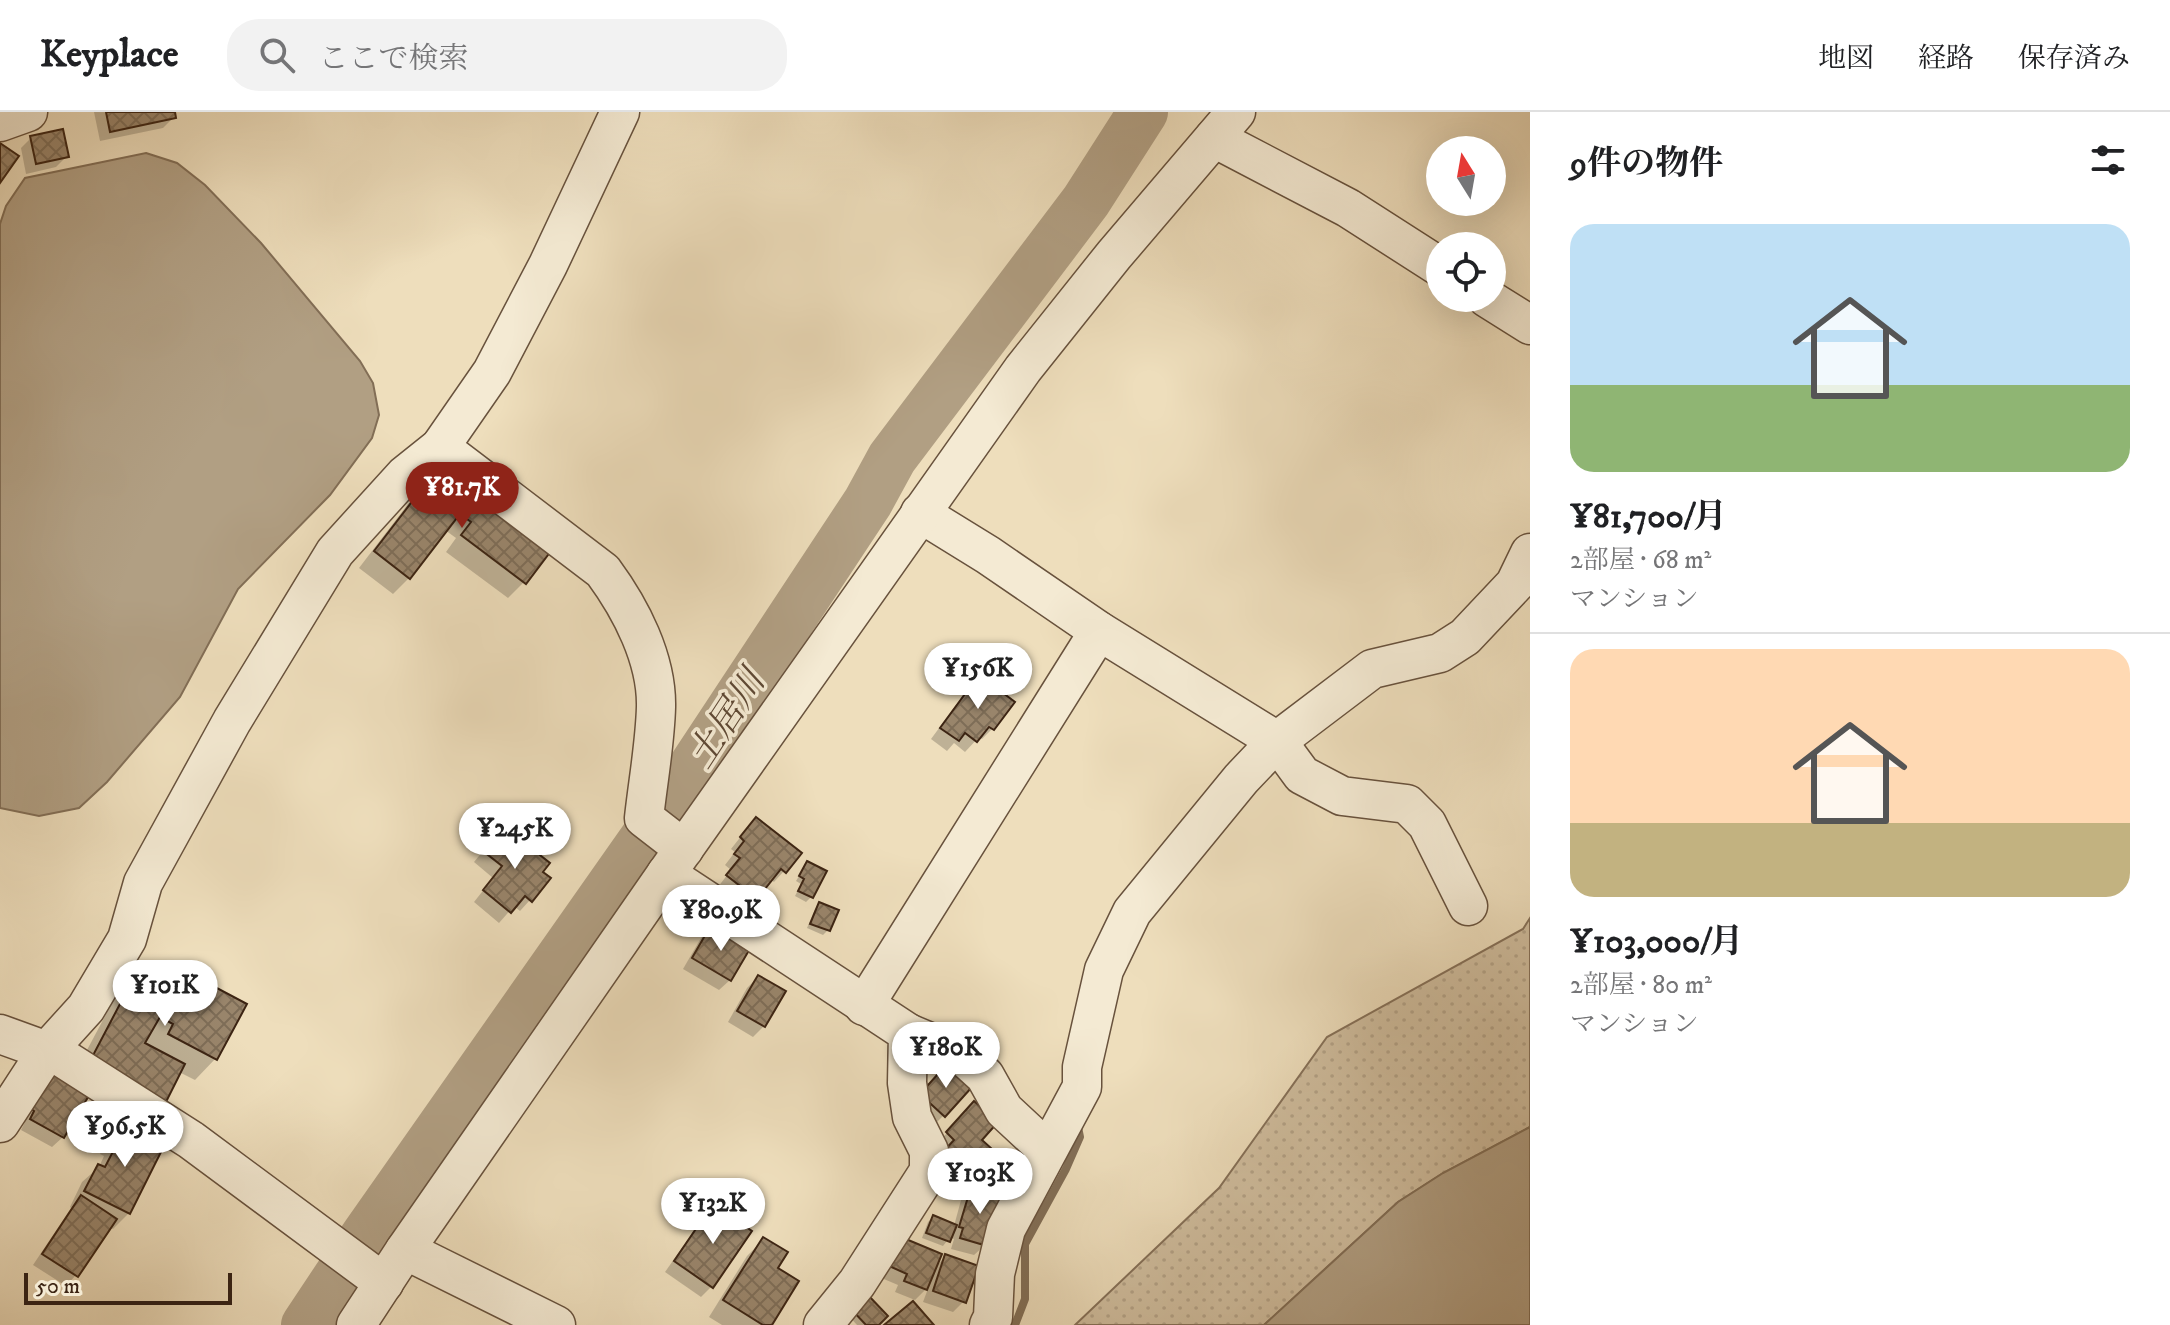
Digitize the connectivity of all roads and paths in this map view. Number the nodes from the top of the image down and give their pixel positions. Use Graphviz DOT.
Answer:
graph roads {
  1 [pos="28,112"];
  2 [pos="620,112"];
  3 [pos="0,122"];
  4 [pos="1225,125"];
  5 [pos="1426,258"];
  6 [pos="1506,310"];
  7 [pos="1530,325"];
  8 [pos="440,447"];
  9 [pos="920,513"];
  10 [pos="1530,553"];
  11 [pos="1099,631"];
  12 [pos="1277,741"];
  13 [pos="666,845"];
  14 [pos="1468,906"];
  15 [pos="864,1006"];
  16 [pos="908,1033"];
  17 [pos="0,1034"];
  18 [pos="47,1051"];
  19 [pos="0,1123"];
  20 [pos="1047,1150"];
  21 [pos="405,1250"];
  22 [pos="375,1276"];
  23 [pos="356,1325"];
  24 [pos="556,1325"];
  25 [pos="823,1325"];
  26 [pos="989,1325"];
  1 -- 3 [label="street"];
  2 -- 8 [label="street"];
  4 -- 5 [label="street"];
  4 -- 9 [label="street"];
  6 -- 7 [label="street"];
  8 -- 13 [label="street"];
  8 -- 18 [label="street"];
  9 -- 11 [label="street"];
  9 -- 13 [label="street"];
  10 -- 12 [label="street"];
  11 -- 12 [label="street"];
  11 -- 15 [label="street"];
  12 -- 14 [label="street"];
  12 -- 20 [label="street"];
  13 -- 15 [label="street"];
  13 -- 21 [label="street"];
  15 -- 16 [label="street"];
  16 -- 20 [label="street"];
  16 -- 25 [label="street"];
  17 -- 18 [label="street"];
  18 -- 19 [label="street"];
  18 -- 22 [label="street"];
  20 -- 26 [label="street"];
  21 -- 22 [label="street"];
  21 -- 24 [label="street"];
  22 -- 23 [label="street"];
}
